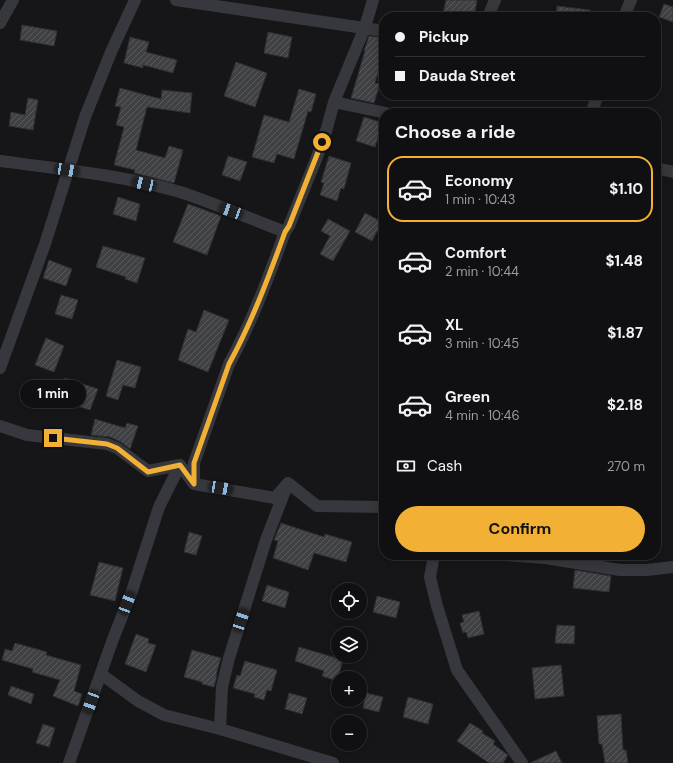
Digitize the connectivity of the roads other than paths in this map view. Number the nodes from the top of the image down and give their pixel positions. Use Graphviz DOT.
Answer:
graph roads {
  1 [pos="13,0"];
  2 [pos="135,0"];
  3 [pos="176,0"];
  4 [pos="373,0"];
  5 [pos="495,0"];
  6 [pos="631,0"];
  7 [pos="490,12"];
  8 [pos="626,12"];
  9 [pos="0,23"];
  10 [pos="365,27"];
  11 [pos="379,29"];
  12 [pos="334,102"];
  13 [pos="379,112"];
  14 [pos="0,161"];
  15 [pos="661,169"];
  16 [pos="67,170"];
  17 [pos="673,172"];
  18 [pos="285,232"];
  19 [pos="0,368"];
  20 [pos="0,426"];
  21 [pos="180,465"];
  22 [pos="194,484"];
  23 [pos="288,484"];
  24 [pos="379,507"];
  25 [pos="433,560"];
  26 [pos="562,560"];
  27 [pos="673,567"];
  28 [pos="101,674"];
  29 [pos="220,729"];
  30 [pos="69,763"];
  31 [pos="333,763"];
  32 [pos="522,763"];
  1 -- 9 [label="street"];
  2 -- 16 [label="street"];
  3 -- 10 [label="street"];
  4 -- 10 [label="street"];
  5 -- 7 [label="street"];
  6 -- 8 [label="street"];
  10 -- 11 [label="street"];
  10 -- 12 [label="street"];
  12 -- 13 [label="street"];
  12 -- 18 [label="street"];
  14 -- 16 [label="street"];
  15 -- 17 [label="street"];
  16 -- 18 [label="street"];
  16 -- 19 [label="street"];
  18 -- 22 [label="street"];
  20 -- 21 [label="street"];
  21 -- 22 [label="street"];
  21 -- 28 [label="street"];
  22 -- 23 [label="street"];
  23 -- 24 [label="street"];
  23 -- 29 [label="street"];
  25 -- 32 [label="street"];
  26 -- 27 [label="street"];
  28 -- 29 [label="street"];
  28 -- 30 [label="street"];
  29 -- 31 [label="street"];
}
